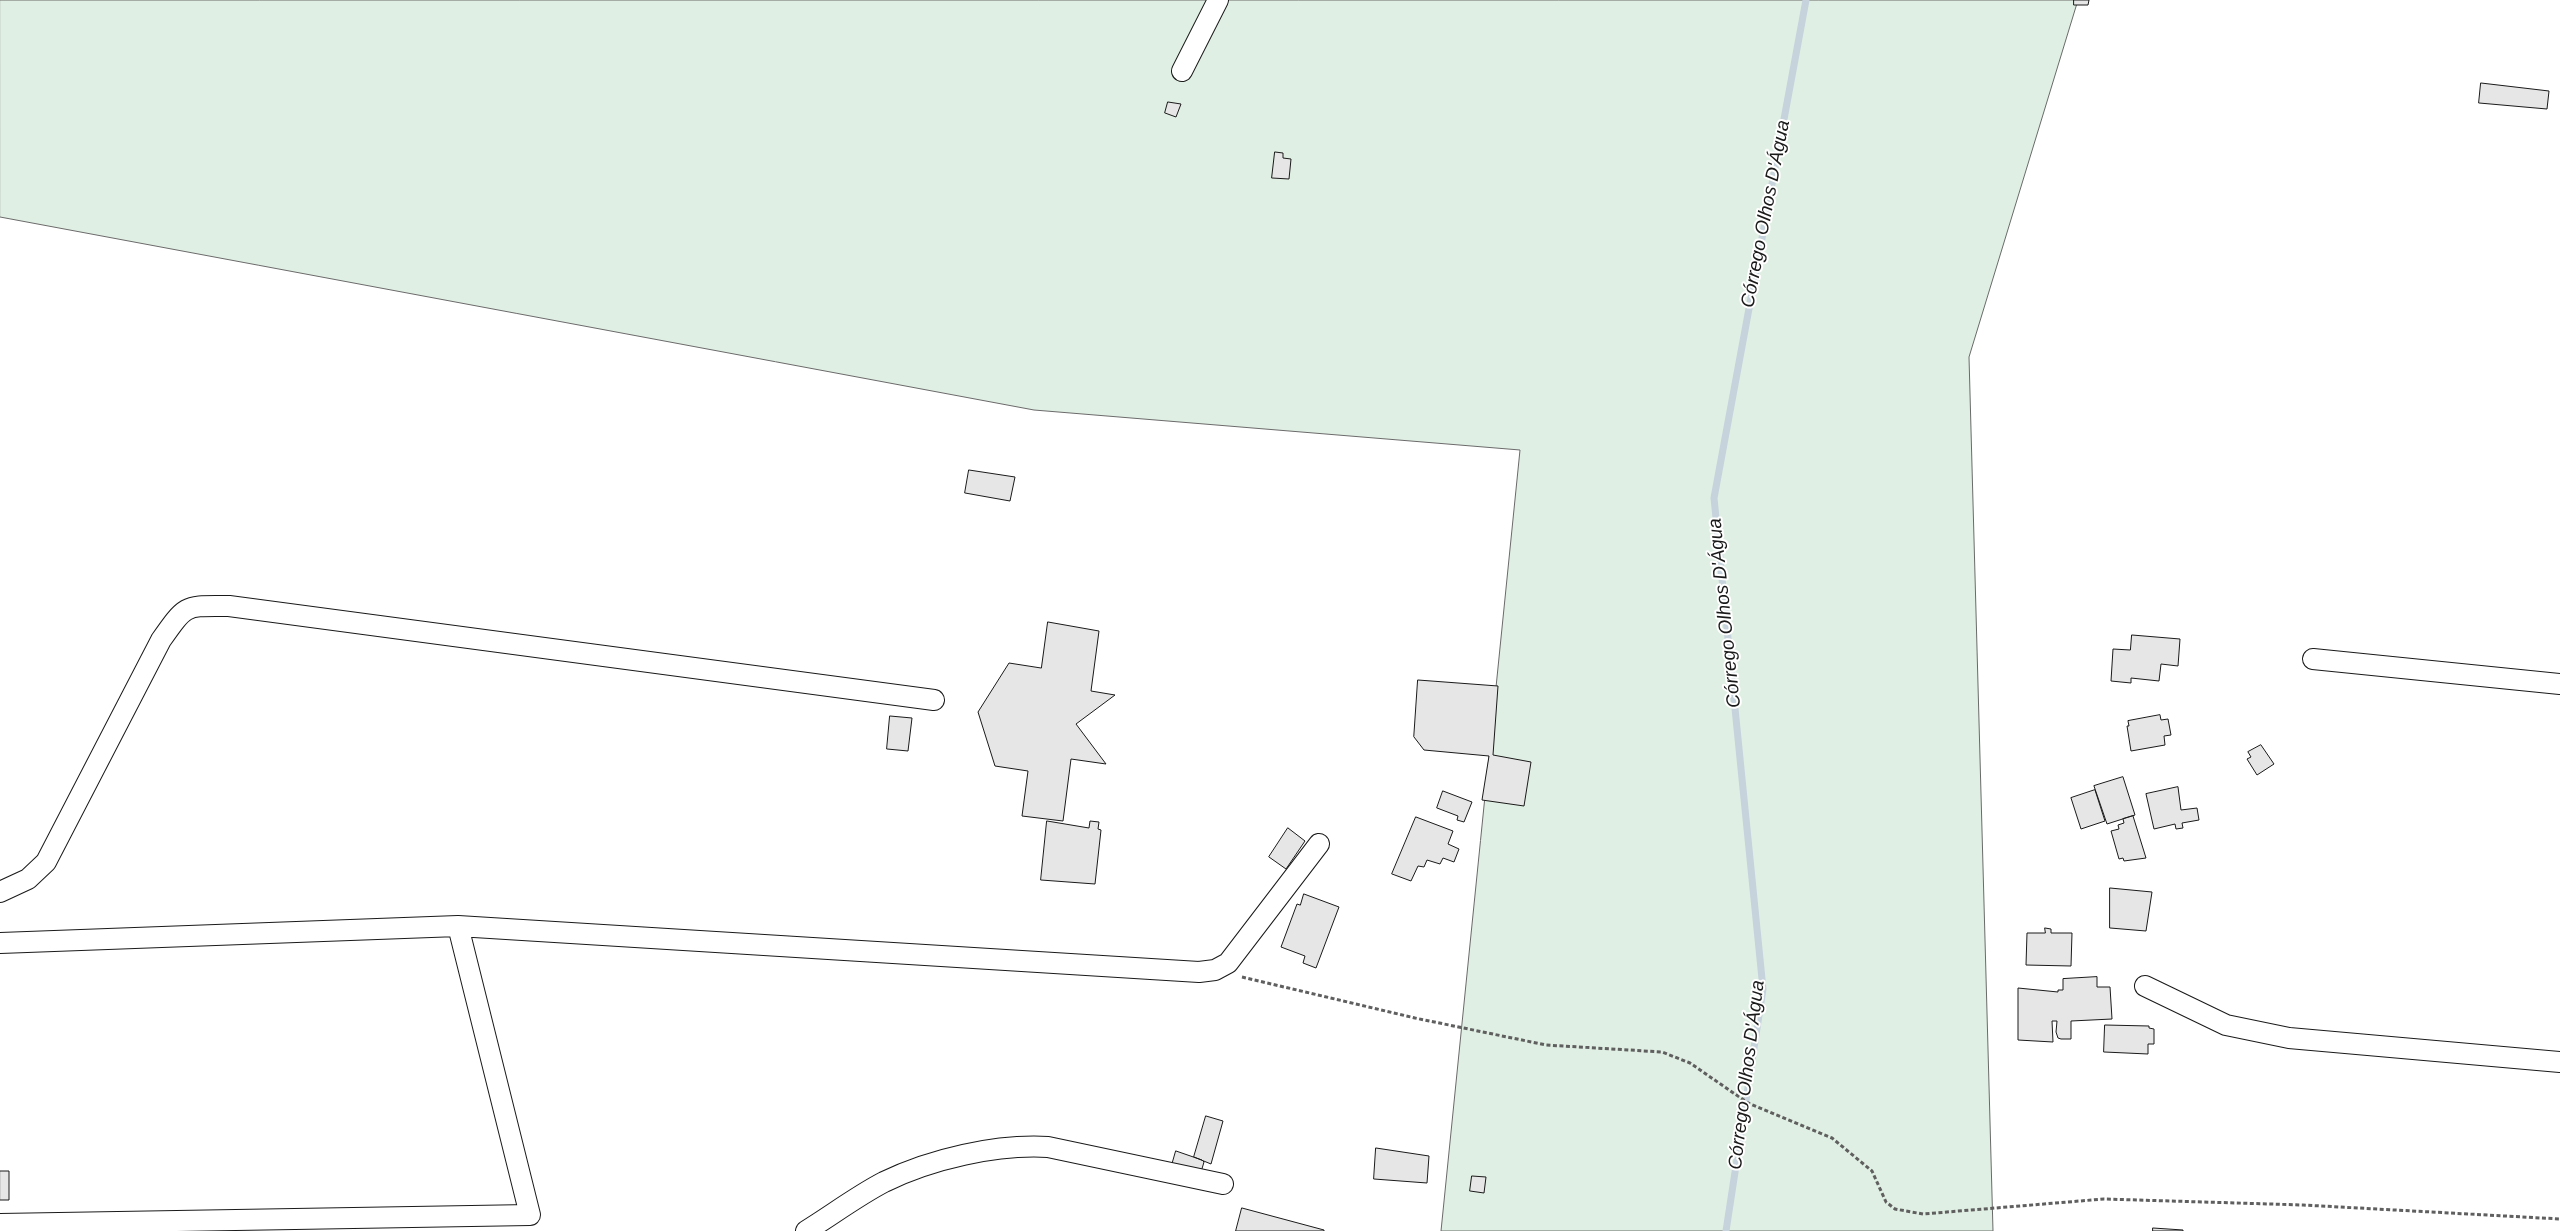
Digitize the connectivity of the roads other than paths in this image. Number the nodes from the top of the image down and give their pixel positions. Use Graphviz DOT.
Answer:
graph roads {
  1 [pos="1218,0"];
  2 [pos="1182,71"];
  3 [pos="2313,659"];
  4 [pos="2560,684"];
  5 [pos="934,700"];
  6 [pos="1319,844"];
  7 [pos="0,892"];
  8 [pos="458,926"];
  9 [pos="0,943"];
  10 [pos="2145,986"];
  11 [pos="2560,1062"];
  12 [pos="1223,1184"];
  13 [pos="532,1223"];
  14 [pos="0,1224"];
  15 [pos="806,1231"];
  1 -- 2 [label="street"];
  3 -- 4 [label="street"];
  5 -- 7 [label="street"];
  6 -- 8 [label="street"];
  8 -- 9 [label="street"];
  8 -- 13 [label="street"];
  10 -- 11 [label="street"];
  12 -- 15 [label="street"];
  13 -- 14 [label="street"];
}
